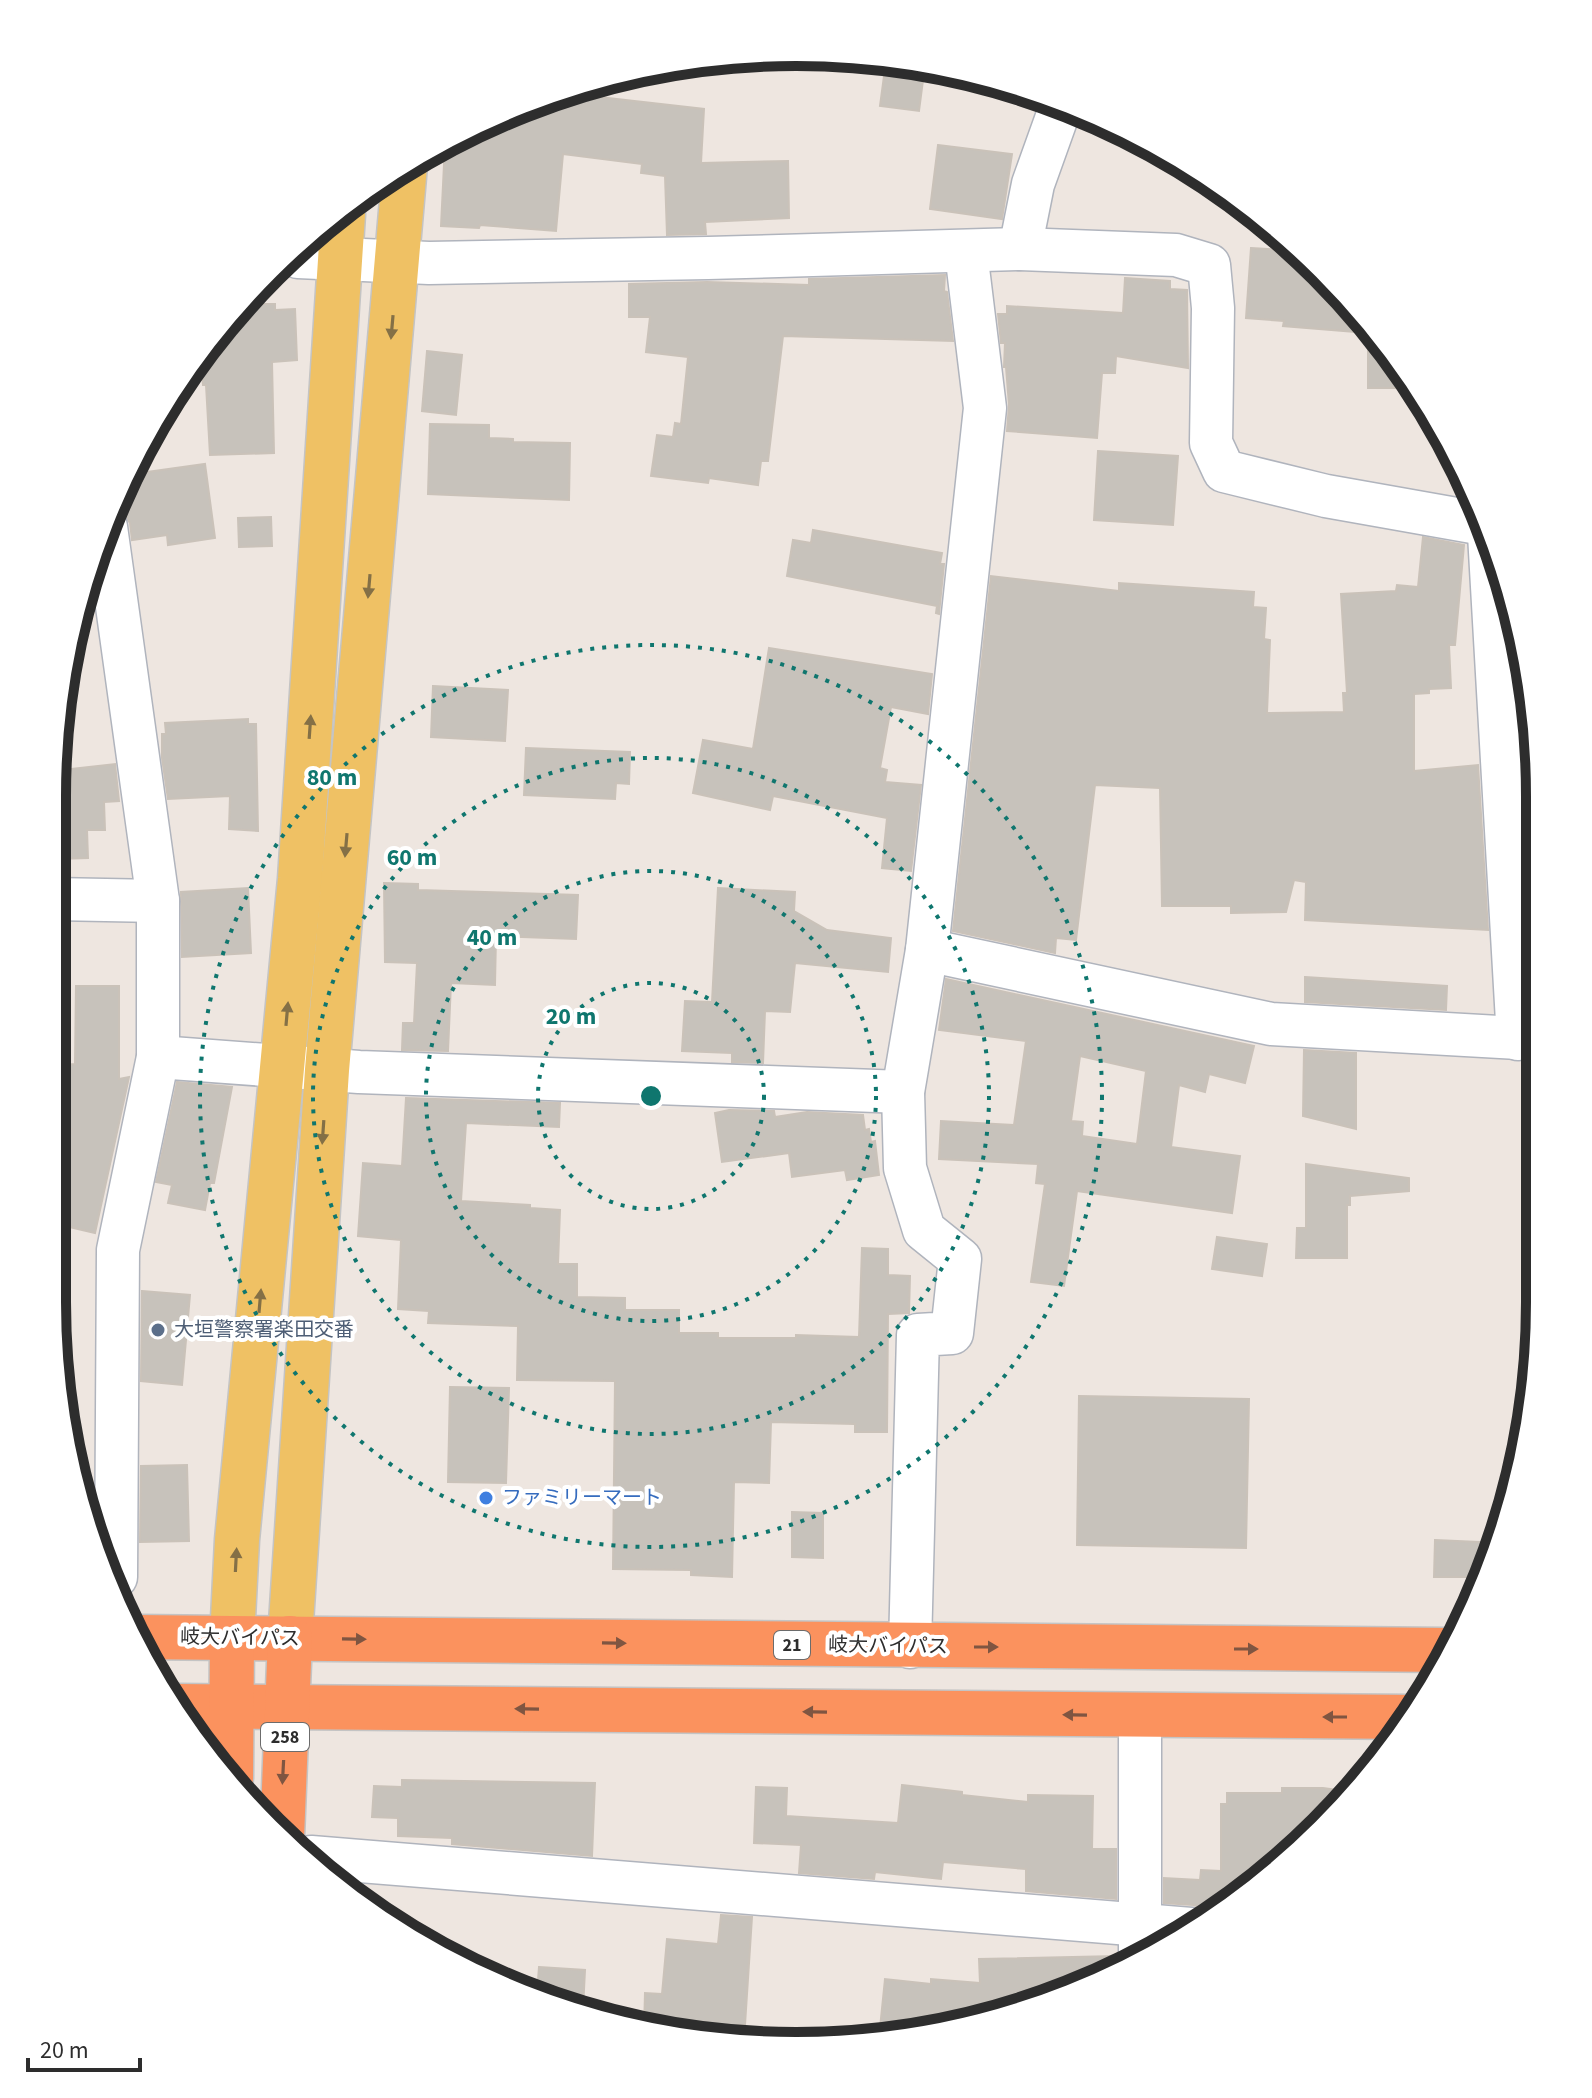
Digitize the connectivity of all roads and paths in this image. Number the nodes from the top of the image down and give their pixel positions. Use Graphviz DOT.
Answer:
graph roads {
  1 [pos="1058,115"];
  2 [pos="404,181"];
  3 [pos="333,232"];
  4 [pos="1020,249"];
  5 [pos="966,252"];
  6 [pos="319,258"];
  7 [pos="398,263"];
  8 [pos="1472,522"];
  9 [pos="109,550"];
  10 [pos="1492,578"];
  11 [pos="66,899"];
  12 [pos="158,901"];
  13 [pos="927,950"];
  14 [pos="1526,1039"];
  15 [pos="158,1057"];
  16 [pos="282,1068"];
  17 [pos="327,1070"];
  18 [pos="903,1092"];
  19 [pos="116,1566"];
  20 [pos="148,1637"];
  21 [pos="232,1638"];
  22 [pos="290,1638"];
  23 [pos="910,1647"];
  24 [pos="1437,1650"];
  25 [pos="188,1706"];
  26 [pos="232,1707"];
  27 [pos="286,1707"];
  28 [pos="1140,1715"];
  29 [pos="1396,1717"];
  30 [pos="231,1764"];
  31 [pos="283,1820"];
  32 [pos="324,1858"];
  33 [pos="1140,1940"];
  1 -- 4 [label="street"];
  2 -- 7 [label="main road"];
  3 -- 6 [label="main road"];
  4 -- 5 [label="street"];
  4 -- 8 [label="street"];
  5 -- 7 [label="street"];
  5 -- 13 [label="street"];
  6 -- 7 [label="street"];
  16 -- 6 [label="main road, one-way"];
  7 -- 17 [label="main road, one-way"];
  9 -- 12 [label="street"];
  10 -- 14 [label="street"];
  11 -- 12 [label="street"];
  12 -- 15 [label="street"];
  13 -- 14 [label="street"];
  13 -- 18 [label="street"];
  15 -- 16 [label="street"];
  15 -- 19 [label="street"];
  16 -- 17 [label="street"];
  21 -- 16 [label="main road, one-way"];
  17 -- 18 [label="street"];
  17 -- 22 [label="main road, one-way"];
  18 -- 23 [label="street"];
  20 -- 21 [label="highway, 岐大バイパス / 21"];
  21 -- 22 [label="highway, 岐大バイパス / 21"];
  21 -- 26 [label="highway, 258"];
  22 -- 23 [label="highway, 岐大バイパス / 21, one-way"];
  22 -- 27 [label="highway, 258"];
  23 -- 24 [label="highway, 岐大バイパス / 21, one-way"];
  25 -- 26 [label="highway"];
  26 -- 27 [label="highway"];
  26 -- 30 [label="highway, 258"];
  28 -- 27 [label="highway, one-way"];
  27 -- 31 [label="highway, 258, one-way"];
  29 -- 28 [label="highway, one-way"];
  28 -- 33 [label="street"];
  32 -- 33 [label="street"];
}
